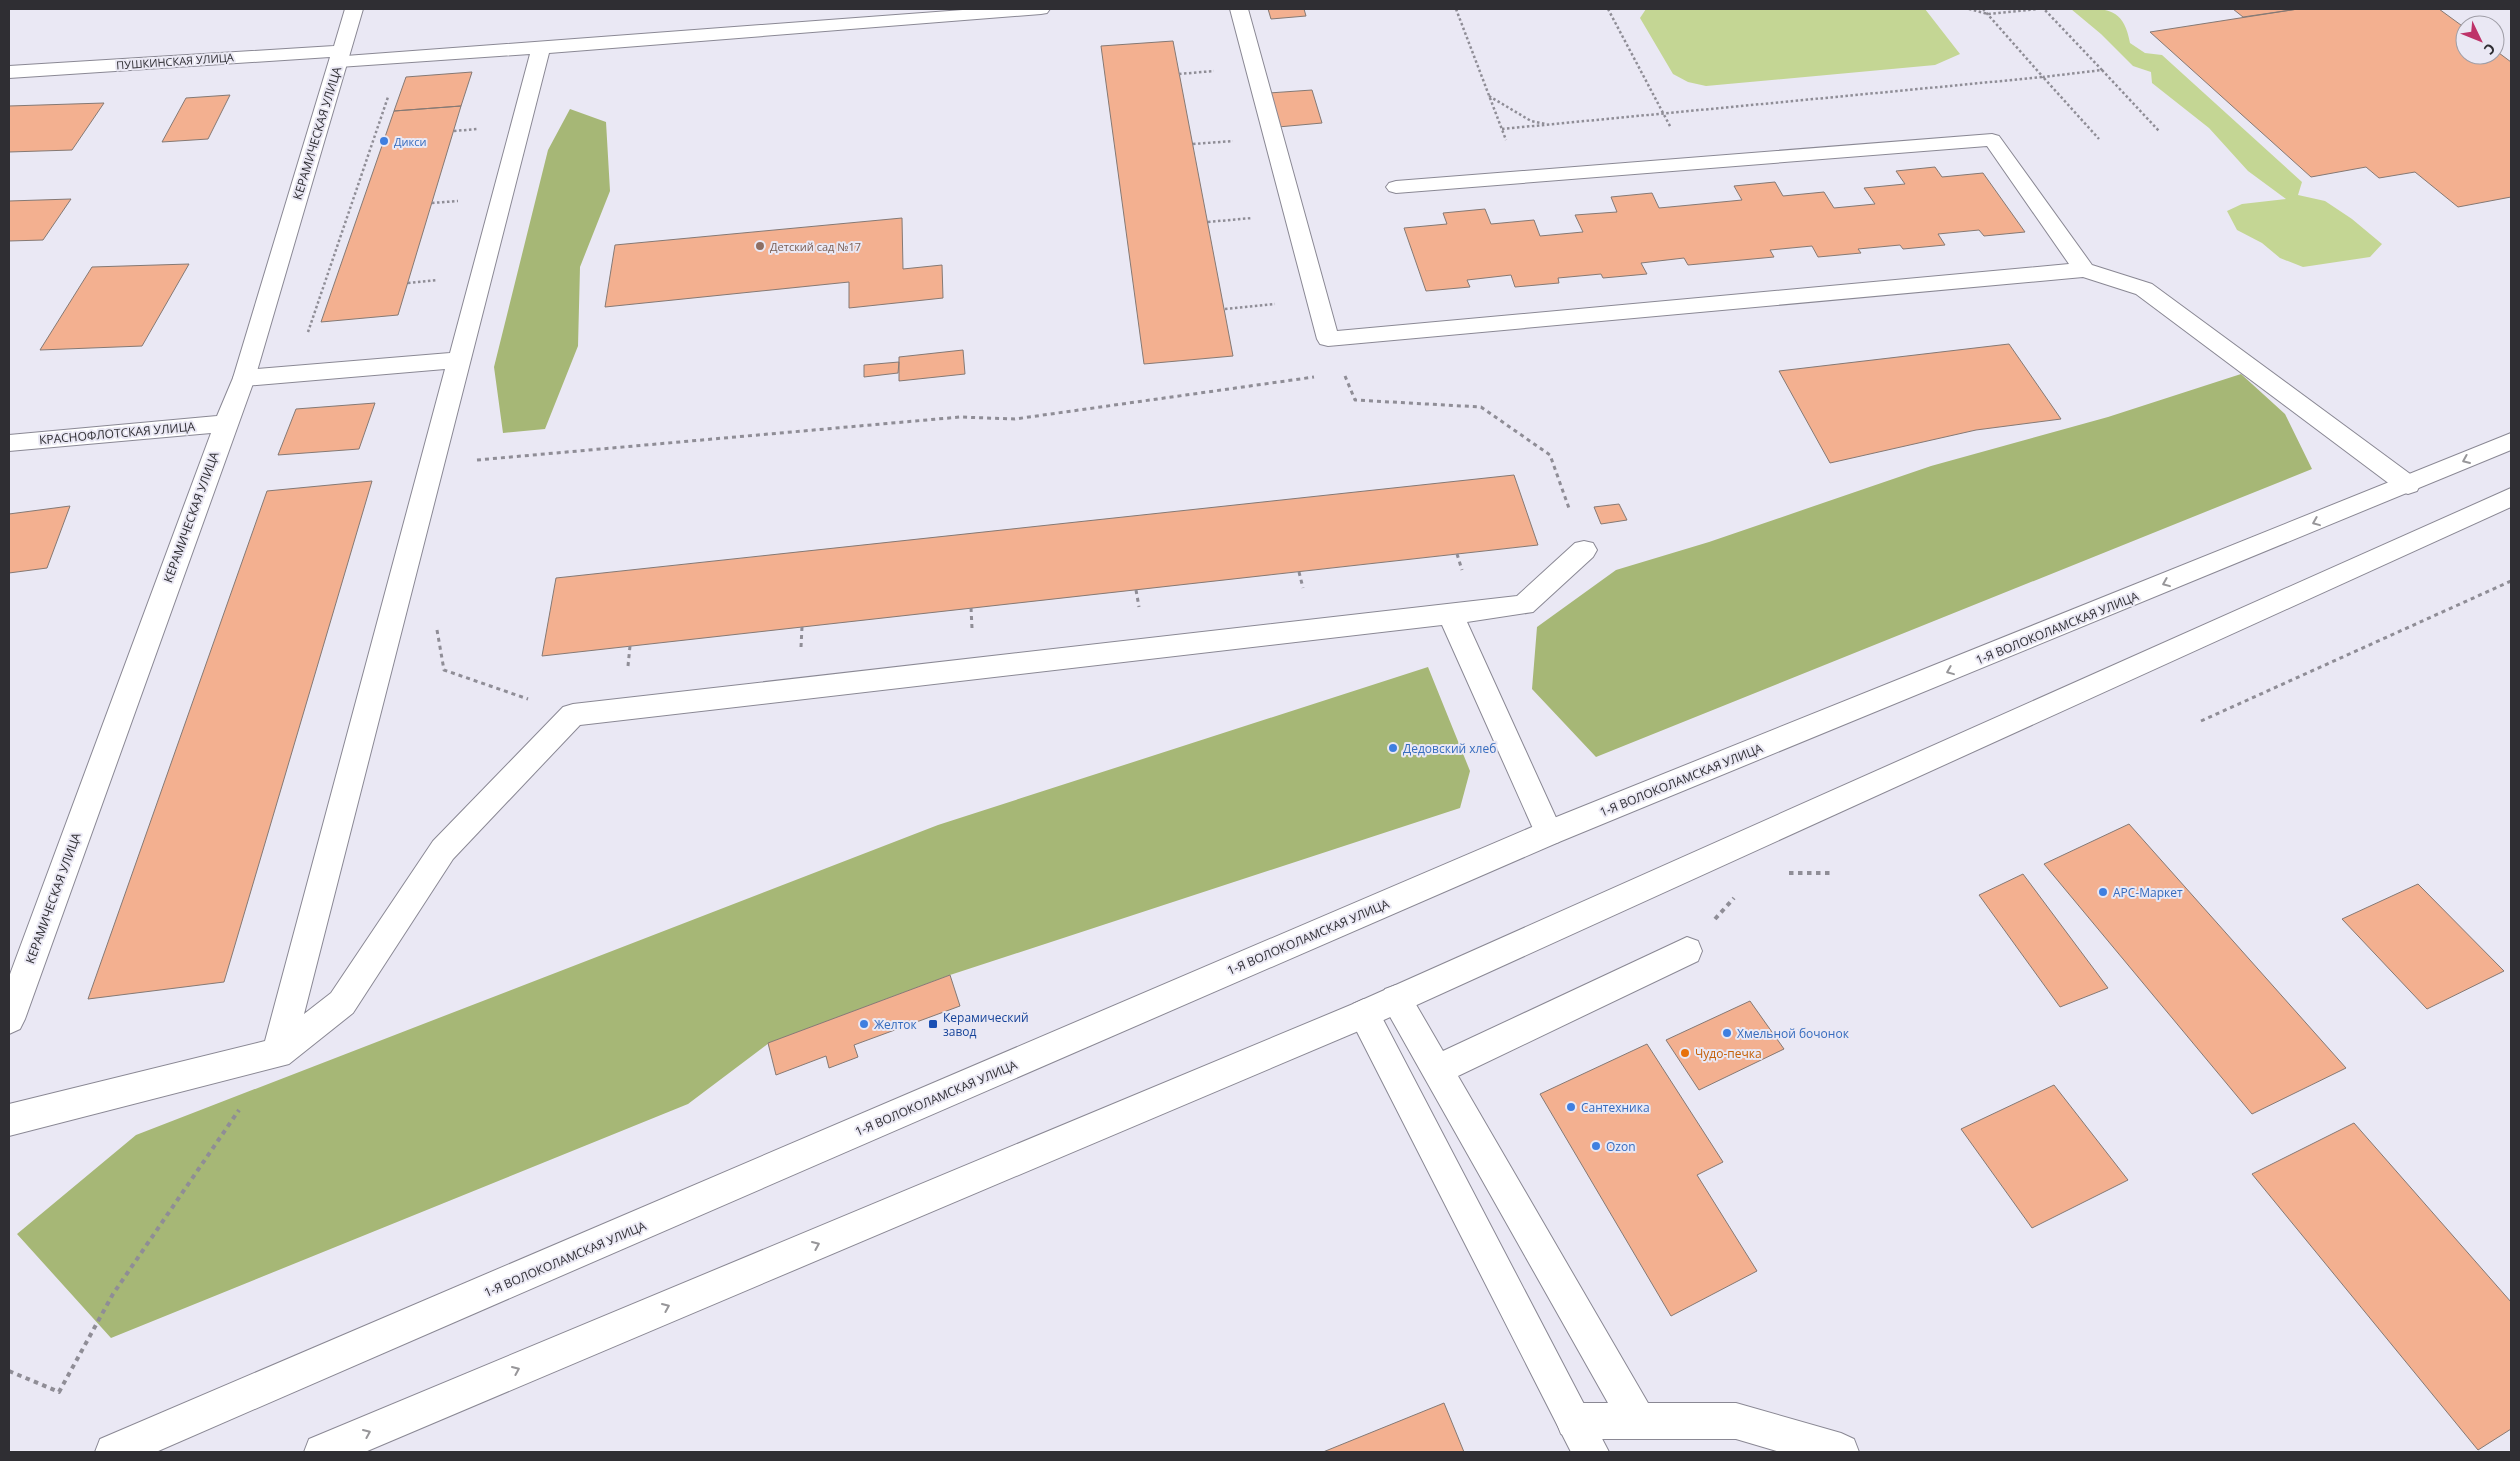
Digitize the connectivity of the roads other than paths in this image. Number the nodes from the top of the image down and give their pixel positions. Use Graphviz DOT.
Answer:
graph roads {
  1 [pos="354,9"];
  2 [pos="1041,9"];
  3 [pos="1238,9"];
  4 [pos="541,46"];
  5 [pos="340,56"];
  6 [pos="9,72"];
  7 [pos="1396,187"];
  8 [pos="2084,270"];
  9 [pos="459,360"];
  10 [pos="244,378"];
  11 [pos="226,422"];
  12 [pos="2511,441"];
  13 [pos="9,443"];
  14 [pos="2408,485"];
  15 [pos="2511,497"];
  16 [pos="1584,550"];
  17 [pos="1450,614"];
  18 [pos="1549,833"];
  19 [pos="1687,951"];
  20 [pos="1396,999"];
  21 [pos="1364,1014"];
  22 [pos="9,1019"];
  23 [pos="278,1053"];
  24 [pos="1437,1070"];
  25 [pos="9,1120"];
  26 [pos="1574,1420"];
  27 [pos="1638,1420"];
  28 [pos="113,1452"];
  29 [pos="322,1452"];
  30 [pos="1591,1452"];
  31 [pos="1842,1452"];
  1 -- 5 [label="main road, КЕРАМИЧЕСКАЯ УЛИЦА"];
  2 -- 4 [label="main road, ПУШКИНСКАЯ УЛИЦА"];
  3 -- 8 [label="main road"];
  4 -- 5 [label="main road, ПУШКИНСКАЯ УЛИЦА"];
  4 -- 9 [label="main road"];
  5 -- 6 [label="main road, ПУШКИНСКАЯ УЛИЦА"];
  5 -- 10 [label="main road, КЕРАМИЧЕСКАЯ УЛИЦА"];
  7 -- 8 [label="main road"];
  8 -- 14 [label="main road"];
  9 -- 10 [label="main road"];
  9 -- 23 [label="main road"];
  10 -- 11 [label="main road, КЕРАМИЧЕСКАЯ УЛИЦА"];
  11 -- 13 [label="main road, КРАСНОФЛОТСКАЯ УЛИЦА"];
  11 -- 22 [label="main road, КЕРАМИЧЕСКАЯ УЛИЦА"];
  12 -- 14 [label="main road, 1-Я ВОЛОКОЛАМСКАЯ УЛИЦА, one-way"];
  14 -- 18 [label="main road, 1-Я ВОЛОКОЛАМСКАЯ УЛИЦА, one-way"];
  15 -- 20 [label="main road"];
  16 -- 17 [label="main road"];
  17 -- 18 [label="main road"];
  17 -- 23 [label="main road"];
  18 -- 28 [label="main road, 1-Я ВОЛОКОЛАМСКАЯ УЛИЦА"];
  19 -- 24 [label="main road"];
  20 -- 21 [label="main road"];
  20 -- 24 [label="main road"];
  21 -- 26 [label="main road"];
  29 -- 21 [label="main road, one-way"];
  23 -- 25 [label="main road"];
  24 -- 27 [label="main road"];
  26 -- 27 [label="main road"];
  26 -- 30 [label="main road"];
  27 -- 31 [label="main road"];
}
